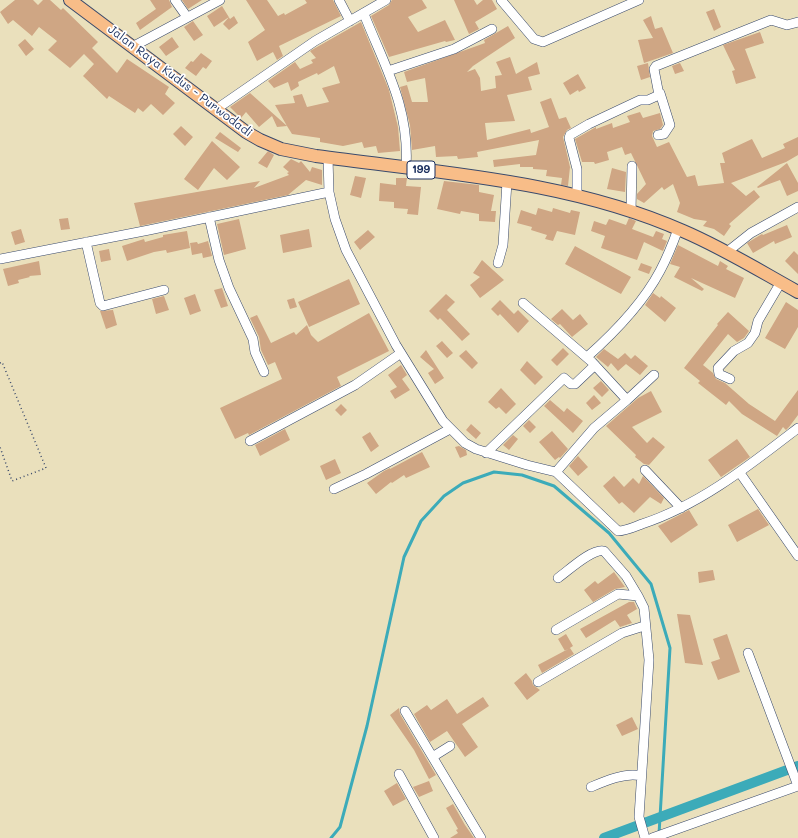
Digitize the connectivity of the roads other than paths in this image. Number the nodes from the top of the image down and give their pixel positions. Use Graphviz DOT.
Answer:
graph roads {
  1 [pos="175,0"];
  2 [pos="220,0"];
  3 [pos="339,0"];
  4 [pos="386,0"];
  5 [pos="501,0"];
  6 [pos="639,0"];
  7 [pos="75,1"];
  8 [pos="364,14"];
  9 [pos="187,17"];
  10 [pos="350,21"];
  11 [pos="798,22"];
  12 [pos="492,29"];
  13 [pos="134,46"];
  14 [pos="388,71"];
  15 [pos="660,93"];
  16 [pos="215,110"];
  17 [pos="658,135"];
  18 [pos="328,158"];
  19 [pos="632,166"];
  20 [pos="406,168"];
  21 [pos="507,182"];
  22 [pos="330,192"];
  23 [pos="577,196"];
  24 [pos="798,207"];
  25 [pos="631,212"];
  26 [pos="209,218"];
  27 [pos="678,229"];
  28 [pos="86,242"];
  29 [pos="727,252"];
  30 [pos="0,259"];
  31 [pos="498,263"];
  32 [pos="781,282"];
  33 [pos="164,290"];
  34 [pos="798,292"];
  35 [pos="523,303"];
  36 [pos="401,353"];
  37 [pos="587,357"];
  38 [pos="596,365"];
  39 [pos="264,372"];
  40 [pos="654,375"];
  41 [pos="730,379"];
  42 [pos="627,400"];
  43 [pos="798,428"];
  44 [pos="450,429"];
  45 [pos="250,441"];
  46 [pos="486,453"];
  47 [pos="645,470"];
  48 [pos="556,472"];
  49 [pos="740,473"];
  50 [pos="334,489"];
  51 [pos="681,508"];
  52 [pos="798,556"];
  53 [pos="558,578"];
  54 [pos="638,596"];
  55 [pos="644,626"];
  56 [pos="556,630"];
  57 [pos="748,653"];
  58 [pos="538,682"];
  59 [pos="405,711"];
  60 [pos="450,746"];
  61 [pos="434,756"];
  62 [pos="399,774"];
  63 [pos="641,776"];
  64 [pos="797,783"];
  65 [pos="591,787"];
  66 [pos="644,835"];
  67 [pos="661,836"];
  68 [pos="434,838"];
  69 [pos="481,838"];
  1 -- 9 [label="street"];
  2 -- 9 [label="street"];
  3 -- 10 [label="street"];
  4 -- 8 [label="street"];
  5 -- 6 [label="street"];
  7 -- 13 [label="main road, Jalan Raya Kudus - Purwodadi / 199"];
  8 -- 10 [label="street"];
  8 -- 14 [label="street"];
  9 -- 13 [label="street"];
  10 -- 16 [label="street"];
  11 -- 15 [label="street"];
  12 -- 14 [label="street"];
  13 -- 16 [label="main road, Jalan Raya Kudus - Purwodadi / 199"];
  14 -- 20 [label="street"];
  15 -- 17 [label="street"];
  15 -- 23 [label="street"];
  16 -- 18 [label="main road, Jalan Raya Kudus - Purwodadi / 199"];
  18 -- 20 [label="main road, Jalan Raya Kudus - Purwodadi / 199"];
  18 -- 22 [label="street"];
  19 -- 25 [label="street"];
  20 -- 21 [label="main road, Jalan Raya Kudus - Purwodadi / 199"];
  21 -- 23 [label="main road, Jalan Raya Kudus - Purwodadi / 199"];
  21 -- 31 [label="street"];
  22 -- 26 [label="street"];
  22 -- 36 [label="street"];
  23 -- 25 [label="main road, Jalan Raya Kudus - Purwodadi / 199"];
  24 -- 29 [label="street"];
  25 -- 27 [label="main road, Jalan Raya Kudus - Purwodadi / 199"];
  26 -- 28 [label="street"];
  26 -- 39 [label="street"];
  27 -- 29 [label="main road, Jalan Raya Kudus - Purwodadi / 199"];
  27 -- 37 [label="street"];
  28 -- 30 [label="street"];
  28 -- 33 [label="street"];
  29 -- 32 [label="main road, Jalan Raya Kudus - Purwodadi / 199"];
  32 -- 34 [label="main road, Jalan Raya Kudus - Purwodadi / 199"];
  32 -- 41 [label="street"];
  35 -- 37 [label="street"];
  36 -- 44 [label="street"];
  36 -- 45 [label="street"];
  37 -- 38 [label="street"];
  38 -- 42 [label="street"];
  38 -- 46 [label="street"];
  40 -- 42 [label="street"];
  42 -- 48 [label="street"];
  43 -- 49 [label="street"];
  44 -- 46 [label="street"];
  44 -- 50 [label="street"];
  46 -- 48 [label="street"];
  47 -- 51 [label="street"];
  48 -- 51 [label="street"];
  49 -- 51 [label="street"];
  49 -- 52 [label="street"];
  53 -- 54 [label="street"];
  54 -- 55 [label="street"];
  54 -- 56 [label="street"];
  55 -- 58 [label="street"];
  55 -- 63 [label="street"];
  57 -- 64 [label="street"];
  59 -- 61 [label="street"];
  60 -- 61 [label="street"];
  61 -- 69 [label="street"];
  62 -- 68 [label="street"];
  63 -- 65 [label="street"];
  63 -- 66 [label="street"];
  64 -- 67 [label="street"];
}
